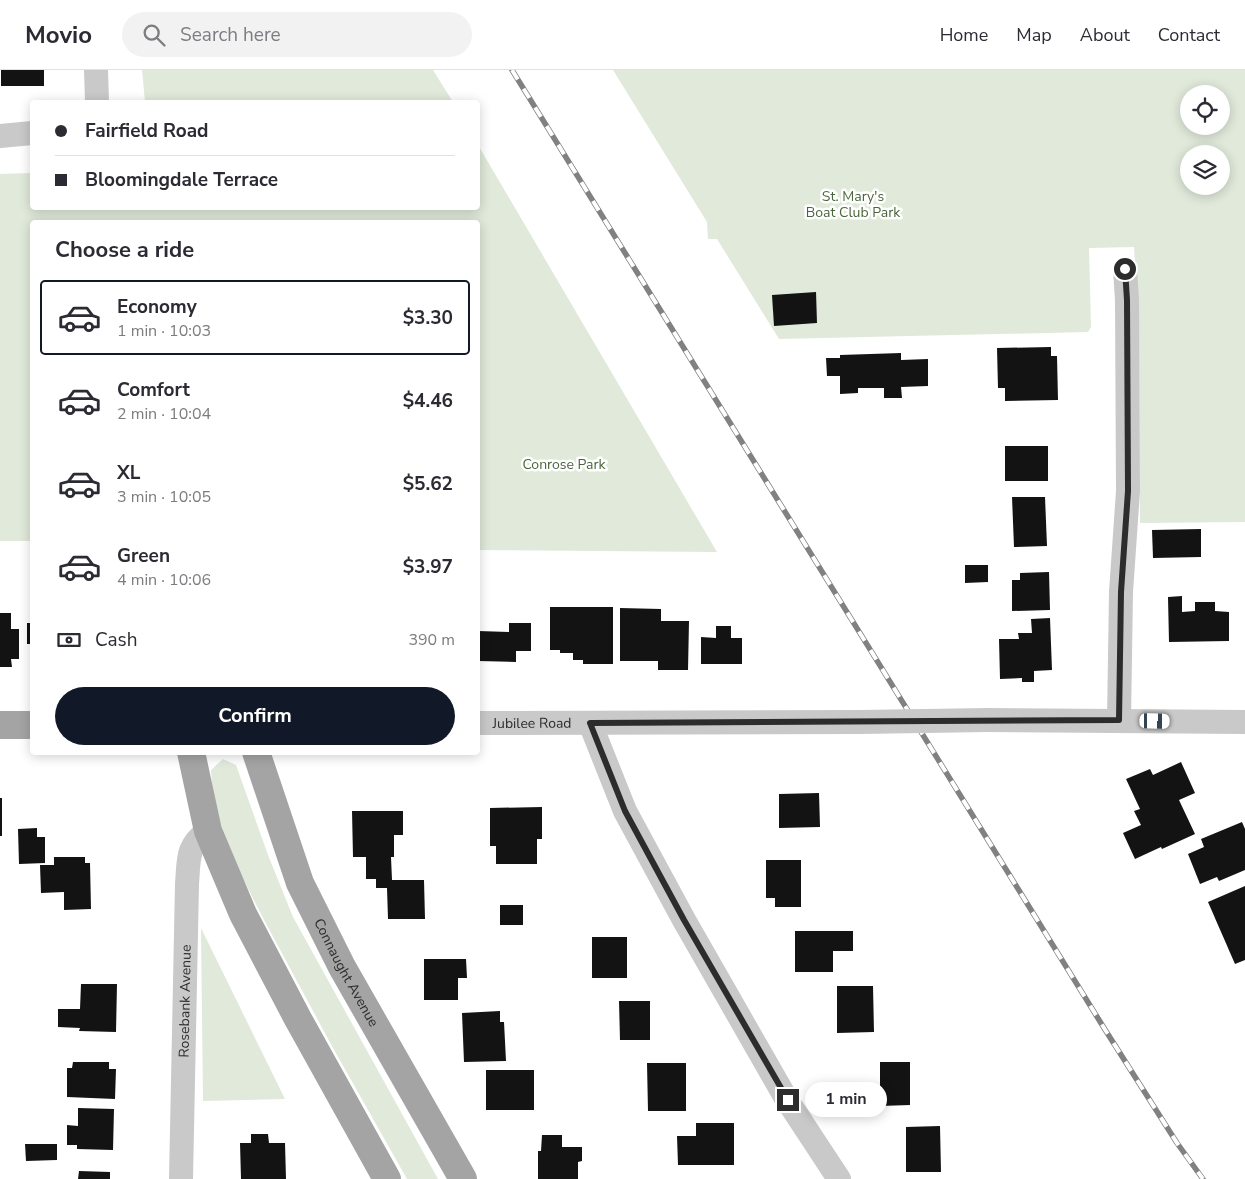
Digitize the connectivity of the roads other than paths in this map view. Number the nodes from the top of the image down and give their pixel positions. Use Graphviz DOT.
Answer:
graph roads {
  1 [pos="96,70"];
  2 [pos="97,100"];
  3 [pos="30,134"];
  4 [pos="0,136"];
  5 [pos="1125,269"];
  6 [pos="1119,720"];
  7 [pos="1245,722"];
  8 [pos="590,723"];
  9 [pos="480,724"];
  10 [pos="0,725"];
  11 [pos="30,725"];
  12 [pos="192,755"];
  13 [pos="257,755"];
  14 [pos="208,831"];
  15 [pos="181,1179"];
  16 [pos="388,1179"];
  17 [pos="462,1179"];
  18 [pos="840,1179"];
  1 -- 2 [label="street"];
  3 -- 4 [label="street"];
  5 -- 6 [label="street"];
  6 -- 7 [label="street, Jubilee Road"];
  6 -- 8 [label="street, Jubilee Road, bridge"];
  8 -- 9 [label="street, Jubilee Road"];
  8 -- 18 [label="street"];
  10 -- 11 [label="main road"];
  12 -- 14 [label="main road"];
  13 -- 17 [label="main road, Connaught Avenue"];
  14 -- 15 [label="street, Rosebank Avenue"];
  14 -- 16 [label="main road"];
}
